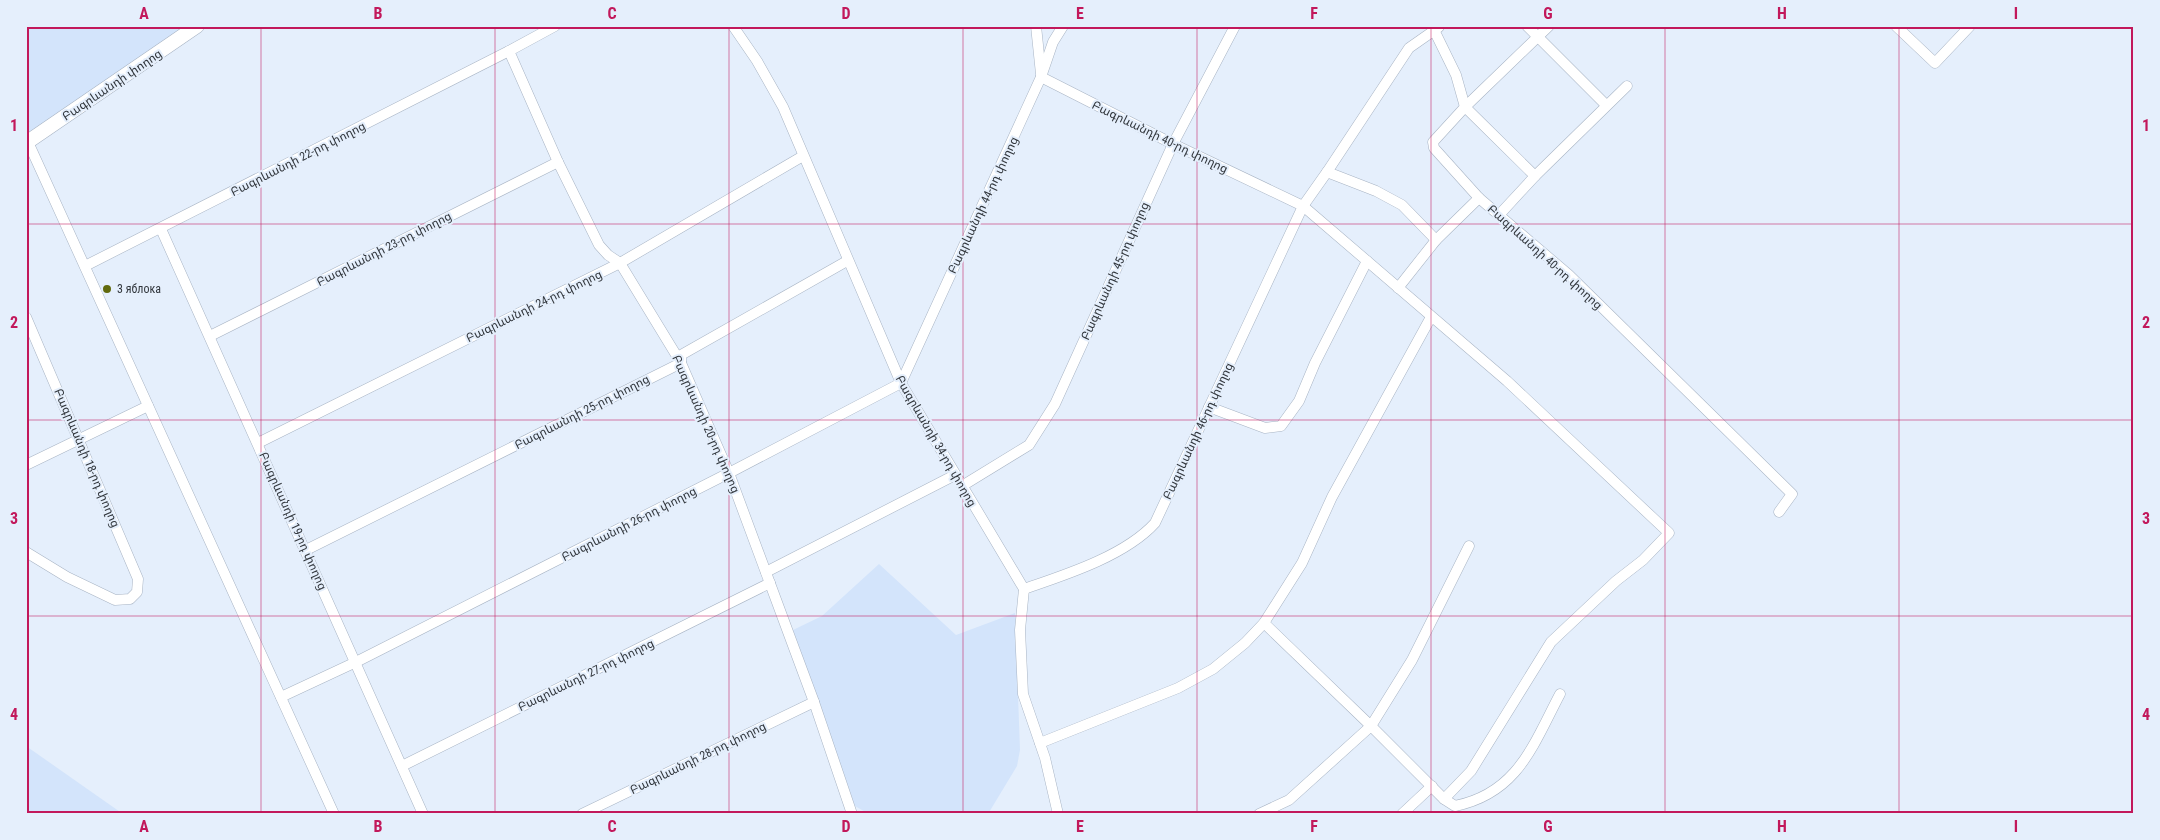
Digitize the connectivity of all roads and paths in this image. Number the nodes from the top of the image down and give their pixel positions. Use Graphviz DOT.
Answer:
graph roads {
  1 [pos="197,26"];
  2 [pos="555,26"];
  3 [pos="733,26"];
  4 [pos="1036,26"];
  5 [pos="1063,26"];
  6 [pos="1235,26"];
  7 [pos="1527,26"];
  8 [pos="1549,26"];
  9 [pos="1896,26"];
  10 [pos="1970,26"];
  11 [pos="1437,28"];
  12 [pos="1537,38"];
  13 [pos="509,51"];
  14 [pos="1041,77"];
  15 [pos="1627,86"];
  16 [pos="1606,105"];
  17 [pos="1465,107"];
  18 [pos="27,143"];
  19 [pos="1173,144"];
  20 [pos="803,156"];
  21 [pos="558,162"];
  22 [pos="1327,172"];
  23 [pos="1535,176"];
  24 [pos="1479,198"];
  25 [pos="1303,206"];
  26 [pos="1499,215"];
  27 [pos="161,229"];
  28 [pos="1436,240"];
  29 [pos="847,261"];
  30 [pos="1367,261"];
  31 [pos="620,263"];
  32 [pos="85,266"];
  33 [pos="1398,288"];
  34 [pos="26,317"];
  35 [pos="1431,317"];
  36 [pos="210,336"];
  37 [pos="681,363"];
  38 [pos="901,383"];
  39 [pos="148,406"];
  40 [pos="1209,407"];
  41 [pos="79,438"];
  42 [pos="258,443"];
  43 [pos="26,465"];
  44 [pos="729,473"];
  45 [pos="955,475"];
  46 [pos="962,486"];
  47 [pos="1779,512"];
  48 [pos="1469,546"];
  49 [pos="306,550"];
  50 [pos="26,552"];
  51 [pos="766,572"];
  52 [pos="770,583"];
  53 [pos="1024,589"];
  54 [pos="1264,623"];
  55 [pos="356,662"];
  56 [pos="1560,694"];
  57 [pos="281,697"];
  58 [pos="814,702"];
  59 [pos="1371,726"];
  60 [pos="1040,743"];
  61 [pos="402,766"];
  62 [pos="1432,786"];
  63 [pos="1444,798"];
  64 [pos="1459,810"];
  65 [pos="334,814"];
  66 [pos="423,814"];
  67 [pos="582,814"];
  68 [pos="852,814"];
  69 [pos="1058,814"];
  70 [pos="1259,814"];
  71 [pos="1402,814"];
  1 -- 18 [label="main road, Բագրևանդի փողոց"];
  2 -- 13 [label="street"];
  3 -- 20 [label="street, Բագրևանդի 34-րդ փողոց"];
  4 -- 14 [label="street"];
  5 -- 14 [label="street, Բագրևանդի 44-րդ փողոց"];
  6 -- 19 [label="street, Բագրևանդի 45-րդ փողոց"];
  7 -- 12 [label="street"];
  8 -- 12 [label="street"];
  9 -- 10 [label="street"];
  11 -- 17 [label="street"];
  11 -- 22 [label="street"];
  12 -- 16 [label="street"];
  12 -- 17 [label="street"];
  13 -- 21 [label="street, Բագրևանդի 20-րդ փողոց"];
  13 -- 27 [label="street, Բագրևանդի 22-րդ փողոց"];
  14 -- 19 [label="street, Բագրևանդի 40-րդ փողոց"];
  14 -- 38 [label="street, Բագրևանդի 44-րդ փողոց"];
  15 -- 16 [label="street"];
  16 -- 23 [label="street"];
  17 -- 23 [label="street"];
  17 -- 24 [label="street"];
  18 -- 32 [label="street"];
  19 -- 25 [label="street, Բագրևանդի 40-րդ փողոց"];
  19 -- 46 [label="street, Բագրևանդի 45-րդ փողոց"];
  20 -- 29 [label="street, Բագրևանդի 34-րդ փողոց"];
  20 -- 31 [label="street, Բագրևանդի 24-րդ փողոց"];
  21 -- 31 [label="street, Բագրևանդի 20-րդ փողոց"];
  21 -- 36 [label="street, Բագրևանդի 23-րդ փողոց"];
  22 -- 25 [label="street"];
  22 -- 28 [label="street"];
  23 -- 26 [label="street"];
  24 -- 26 [label="street, Բագրևանդի 40-րդ փողոց"];
  24 -- 28 [label="street, Բագրևանդի 40-րդ փողոց"];
  25 -- 30 [label="street, Բագրևանդի 40-րդ փողոց"];
  25 -- 40 [label="street, Բագրևանդի 46-րդ փողոց"];
  26 -- 47 [label="street, Բագրևանդի 40-րդ փողոց"];
  27 -- 32 [label="street, Բագրևանդի 22-րդ փողոց"];
  27 -- 36 [label="street, Բագրևանդի 19-րդ փողոց"];
  28 -- 33 [label="street, Բագրևանդի 40-րդ փողոց"];
  29 -- 37 [label="street, Բագրևանդի 25-րդ փողոց"];
  29 -- 38 [label="street, Բագրևանդի 34-րդ փողոց"];
  30 -- 33 [label="street, Բագրևանդի 40-րդ փողոց"];
  30 -- 40 [label="street"];
  31 -- 37 [label="street, Բագրևանդի 20-րդ փողոց"];
  31 -- 42 [label="street, Բագրևանդի 24-րդ փողոց"];
  32 -- 39 [label="street"];
  33 -- 35 [label="street, Բագրևանդի 40-րդ փողոց"];
  34 -- 41 [label="street, Բագրևանդի 18-րդ փողոց"];
  35 -- 54 [label="street"];
  35 -- 63 [label="street, Բագրևանդի 40-րդ փողոց"];
  36 -- 42 [label="street, Բագրևանդի 19-րդ փողոց"];
  37 -- 44 [label="street, Բագրևանդի 20-րդ փողոց"];
  37 -- 49 [label="street, Բագրևանդի 25-րդ փողոց"];
  38 -- 44 [label="street, Բագրևանդի 26-րդ փողոց"];
  38 -- 45 [label="street, Բագրևանդի 34-րդ փողոց"];
  39 -- 41 [label="street"];
  39 -- 57 [label="street"];
  40 -- 53 [label="street, Բագրևանդի 46-րդ փողոց"];
  41 -- 43 [label="street"];
  41 -- 50 [label="street, Բագրևանդի 18-րդ փողոց"];
  42 -- 49 [label="street, Բագրևանդի 19-րդ փողոց"];
  44 -- 51 [label="street, Բագրևանդի 20-րդ փողոց"];
  44 -- 55 [label="street, Բագրևանդի 26-րդ փողոց"];
  45 -- 46 [label="street, Բագրևանդի 34-րդ փողոց"];
  45 -- 51 [label="street"];
  46 -- 53 [label="street, Բագրևանդի 34-րդ փողոց"];
  48 -- 59 [label="street"];
  49 -- 55 [label="street, Բագրևանդի 19-րդ փողոց"];
  51 -- 52 [label="street, Բագրևանդի 20-րդ փողոց"];
  52 -- 58 [label="street, Բագրևանդի 20-րդ փողոց"];
  52 -- 61 [label="street, Բագրևանդի 27-րդ փողոց"];
  53 -- 60 [label="street"];
  54 -- 59 [label="street"];
  54 -- 60 [label="street"];
  55 -- 57 [label="street, Բագրևանդի 26-րդ փողոց"];
  55 -- 61 [label="street, Բագրևանդի 19-րդ փողոց"];
  56 -- 64 [label="street"];
  57 -- 65 [label="street"];
  58 -- 67 [label="street, Բագրևանդի 28-րդ փողոց"];
  58 -- 68 [label="street, Բագրևանդի 20-րդ փողոց"];
  59 -- 62 [label="street"];
  59 -- 70 [label="street"];
  60 -- 69 [label="street"];
  61 -- 66 [label="street, Բագրևանդի 19-րդ փողոց"];
  62 -- 63 [label="street"];
  62 -- 71 [label="street"];
  63 -- 64 [label="street"];
}
